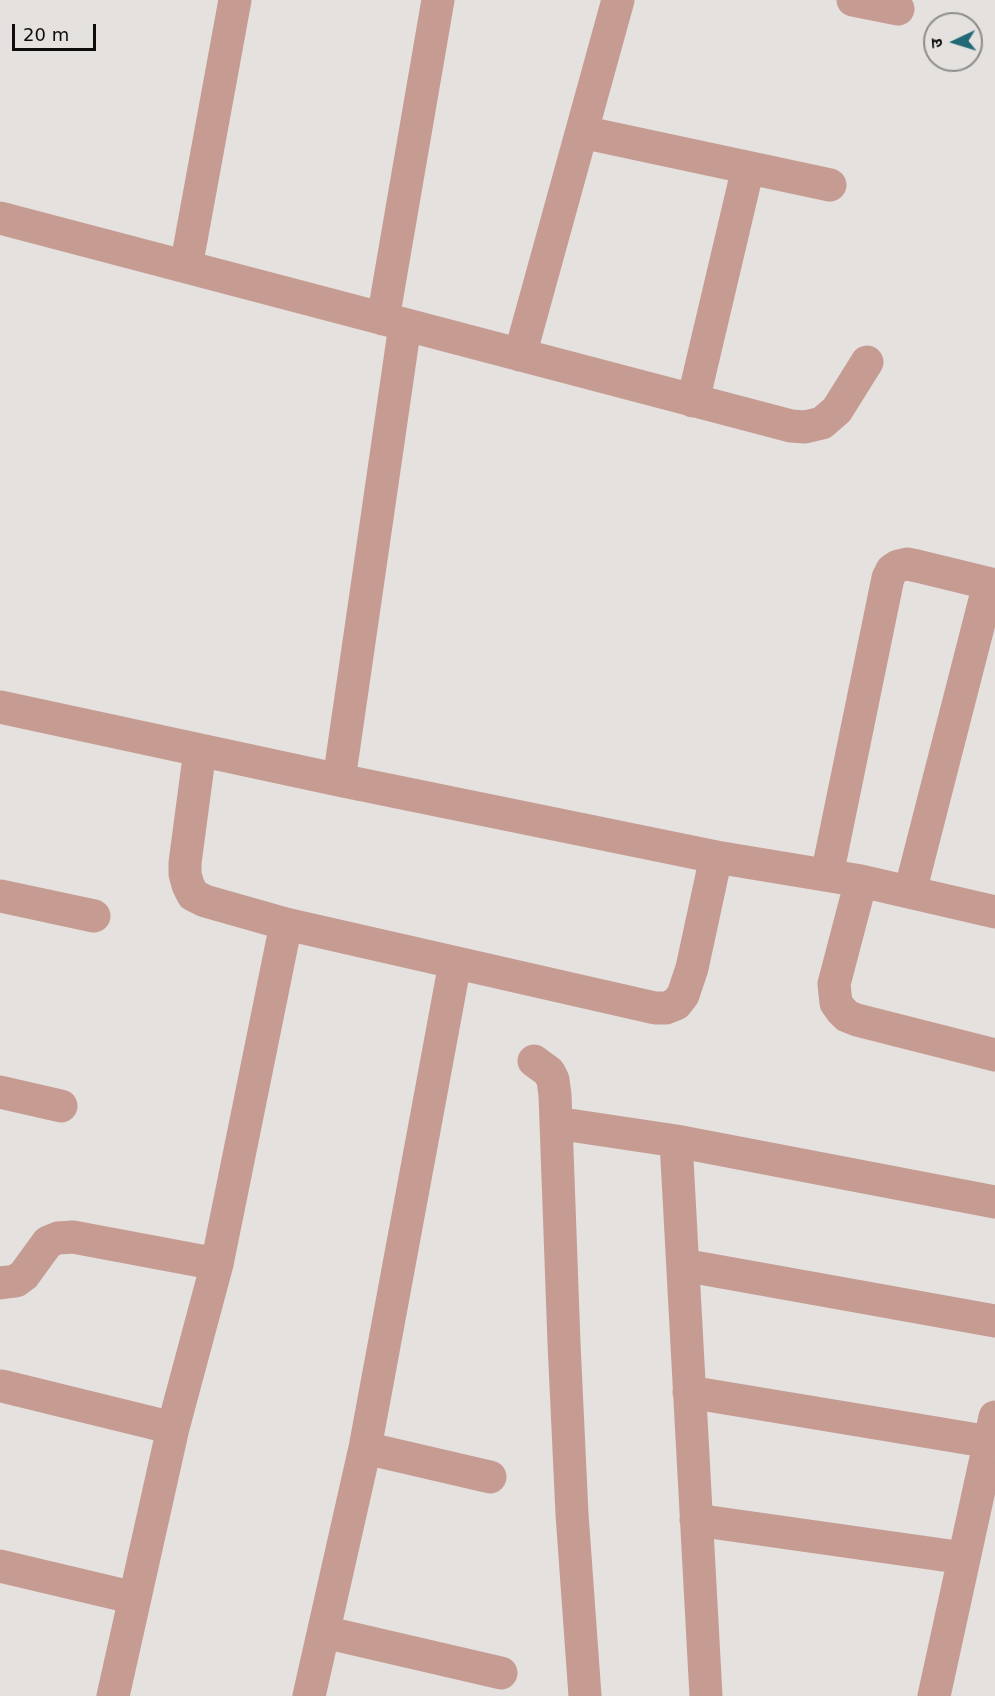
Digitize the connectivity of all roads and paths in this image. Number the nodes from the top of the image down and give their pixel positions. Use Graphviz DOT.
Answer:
graph roads {
  1 [pos="235,0"];
  2 [pos="438,0"];
  3 [pos="618,0"];
  4 [pos="853,0"];
  5 [pos="898,9"];
  6 [pos="582,132"];
  7 [pos="748,168"];
  8 [pos="830,185"];
  9 [pos="0,218"];
  10 [pos="186,267"];
  11 [pos="394,322"];
  12 [pos="520,355"];
  13 [pos="867,362"];
  14 [pos="693,401"];
  15 [pos="992,584"];
  16 [pos="0,707"];
  17 [pos="200,750"];
  18 [pos="339,780"];
  19 [pos="716,856"];
  20 [pos="827,875"];
  21 [pos="861,881"];
  22 [pos="910,892"];
  23 [pos="0,896"];
  24 [pos="995,912"];
  25 [pos="94,916"];
  26 [pos="286,924"];
  27 [pos="455,963"];
  28 [pos="995,1055"];
  29 [pos="534,1061"];
  30 [pos="0,1092"];
  31 [pos="61,1106"];
  32 [pos="556,1123"];
  33 [pos="676,1141"];
  34 [pos="995,1202"];
  35 [pos="217,1264"];
  36 [pos="683,1265"];
  37 [pos="0,1283"];
  38 [pos="995,1321"];
  39 [pos="2,1386"];
  40 [pos="689,1392"];
  41 [pos="173,1428"];
  42 [pos="992,1429"];
  43 [pos="365,1448"];
  44 [pos="490,1476"];
  45 [pos="696,1520"];
  46 [pos="964,1558"];
  47 [pos="0,1566"];
  48 [pos="135,1598"];
  49 [pos="324,1632"];
  50 [pos="501,1673"];
  51 [pos="113,1696"];
  52 [pos="309,1696"];
  53 [pos="585,1696"];
  54 [pos="706,1696"];
  55 [pos="934,1696"];
  1 -- 10 [label="street"];
  2 -- 11 [label="street"];
  3 -- 6 [label="street"];
  4 -- 5 [label="street"];
  6 -- 7 [label="street"];
  6 -- 12 [label="street"];
  7 -- 8 [label="street"];
  7 -- 14 [label="street"];
  9 -- 10 [label="street"];
  10 -- 11 [label="street"];
  11 -- 12 [label="street"];
  11 -- 18 [label="street"];
  12 -- 14 [label="street"];
  13 -- 14 [label="street"];
  15 -- 20 [label="street"];
  15 -- 22 [label="street"];
  16 -- 17 [label="street"];
  17 -- 18 [label="street"];
  17 -- 26 [label="street"];
  18 -- 19 [label="street"];
  19 -- 20 [label="street"];
  19 -- 27 [label="street"];
  20 -- 21 [label="street"];
  21 -- 22 [label="street"];
  21 -- 28 [label="street"];
  22 -- 24 [label="street"];
  23 -- 25 [label="street"];
  26 -- 27 [label="street"];
  26 -- 35 [label="street"];
  27 -- 43 [label="street"];
  29 -- 32 [label="street"];
  30 -- 31 [label="street"];
  32 -- 33 [label="street"];
  32 -- 53 [label="street"];
  33 -- 34 [label="street"];
  33 -- 36 [label="street"];
  35 -- 37 [label="street"];
  35 -- 41 [label="street"];
  36 -- 38 [label="street"];
  36 -- 40 [label="street"];
  39 -- 41 [label="street"];
  40 -- 42 [label="street"];
  40 -- 45 [label="street"];
  41 -- 48 [label="street"];
  42 -- 46 [label="street"];
  43 -- 44 [label="street"];
  43 -- 49 [label="street"];
  45 -- 46 [label="street"];
  45 -- 54 [label="street"];
  46 -- 55 [label="street"];
  47 -- 48 [label="street"];
  48 -- 51 [label="street"];
  49 -- 50 [label="street"];
  49 -- 52 [label="street"];
}
